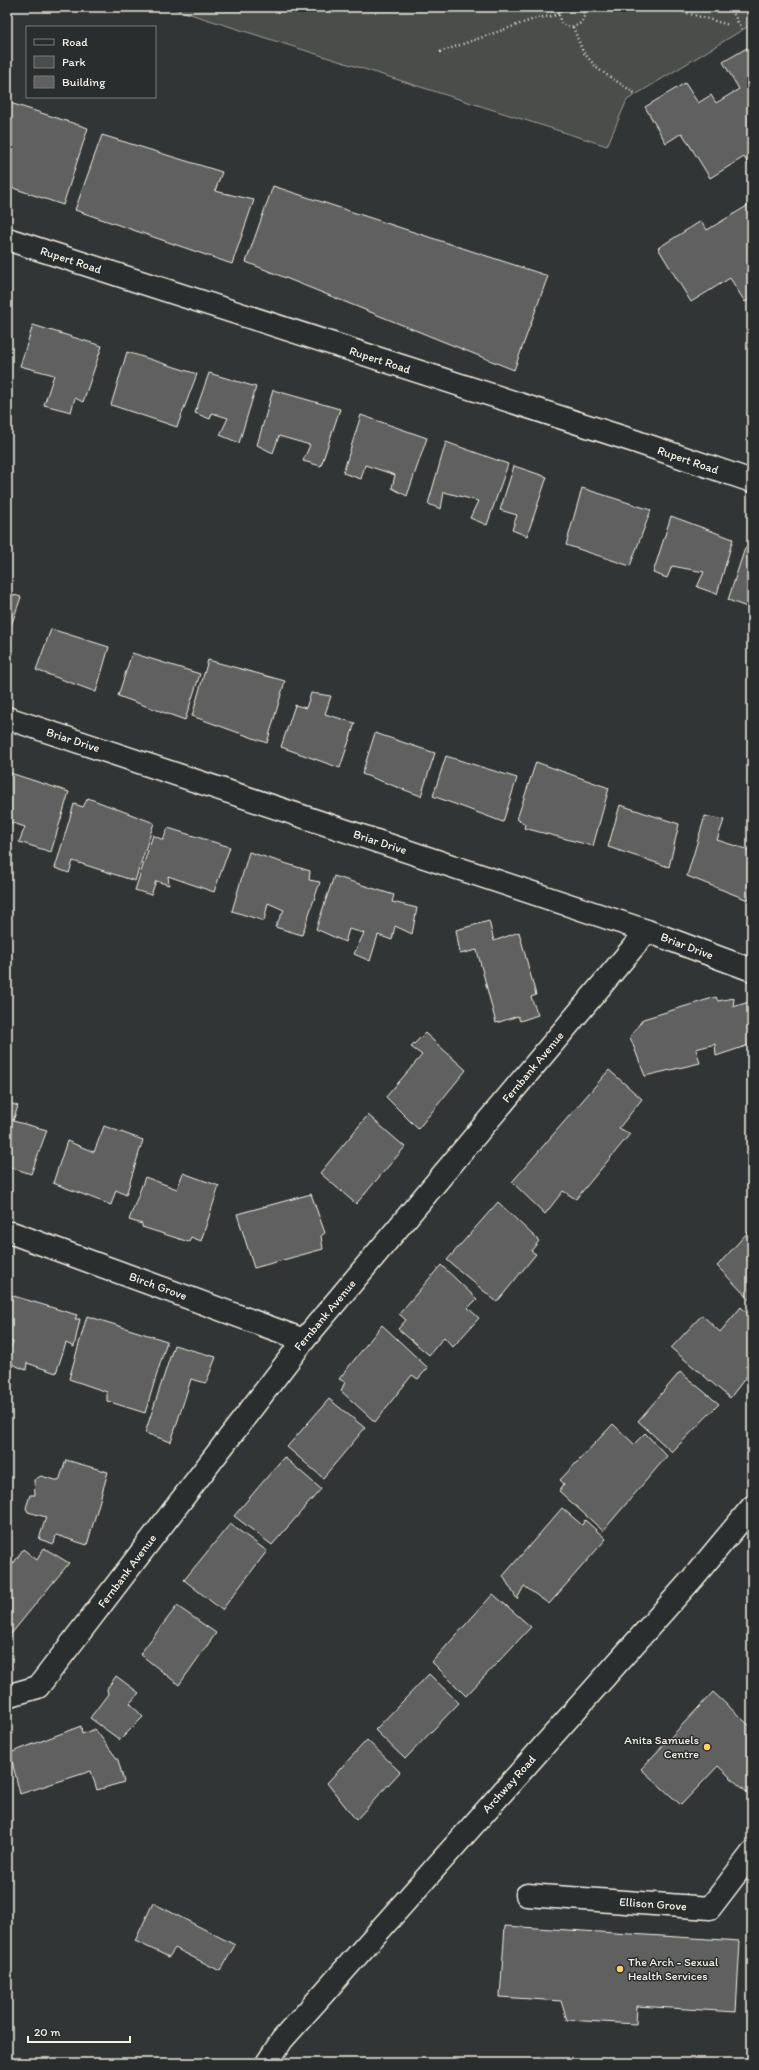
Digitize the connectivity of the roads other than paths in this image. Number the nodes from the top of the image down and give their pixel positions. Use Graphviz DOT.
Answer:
graph roads {
  1 [pos="7,239"];
  2 [pos="752,482"];
  3 [pos="7,718"];
  4 [pos="647,930"];
  5 [pos="752,970"];
  6 [pos="12,1232"];
  7 [pos="304,1340"];
  8 [pos="752,1507"];
  9 [pos="7,1696"];
  10 [pos="752,1853"];
  11 [pos="527,1895"];
  12 [pos="267,2063"];
  1 -- 2 [label="street, Rupert Road"];
  3 -- 4 [label="street, Briar Drive"];
  4 -- 5 [label="street, Briar Drive"];
  4 -- 7 [label="street, Fernbank Avenue"];
  6 -- 7 [label="street, Birch Grove"];
  7 -- 9 [label="street, Fernbank Avenue"];
  8 -- 12 [label="street, Archway Road"];
  10 -- 11 [label="street, Ellison Grove"];
}
